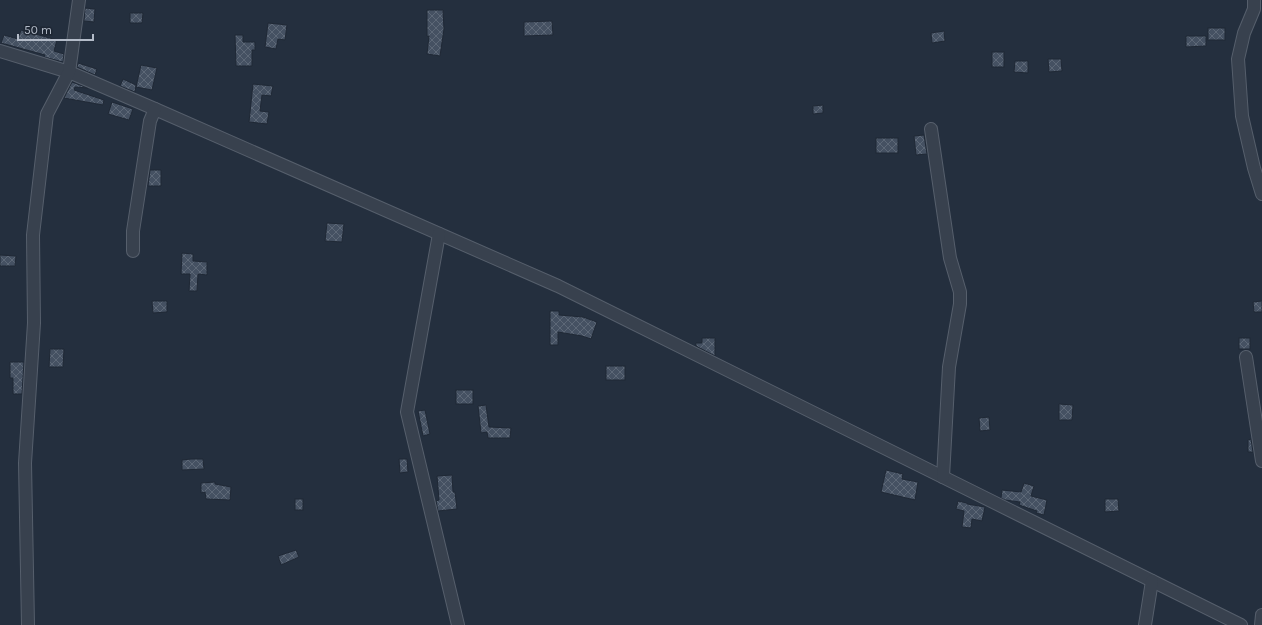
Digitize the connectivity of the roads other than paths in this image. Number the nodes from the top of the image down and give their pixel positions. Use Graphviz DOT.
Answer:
graph roads {
  1 [pos="80,0"];
  2 [pos="1254,0"];
  3 [pos="0,51"];
  4 [pos="70,72"];
  5 [pos="155,108"];
  6 [pos="931,129"];
  7 [pos="1262,194"];
  8 [pos="439,234"];
  9 [pos="133,251"];
  10 [pos="1246,358"];
  11 [pos="1262,461"];
  12 [pos="943,477"];
  13 [pos="1152,581"];
  14 [pos="1262,615"];
  15 [pos="28,625"];
  16 [pos="458,625"];
  17 [pos="1145,625"];
  18 [pos="1241,625"];
  19 [pos="1261,625"];
  1 -- 4 [label="street"];
  2 -- 7 [label="street"];
  3 -- 4 [label="street"];
  4 -- 5 [label="street"];
  4 -- 15 [label="street"];
  5 -- 8 [label="street"];
  5 -- 9 [label="street"];
  6 -- 12 [label="street"];
  8 -- 12 [label="street"];
  8 -- 16 [label="street"];
  10 -- 11 [label="street"];
  12 -- 13 [label="street"];
  13 -- 17 [label="street"];
  13 -- 18 [label="street"];
  14 -- 19 [label="street"];
}
